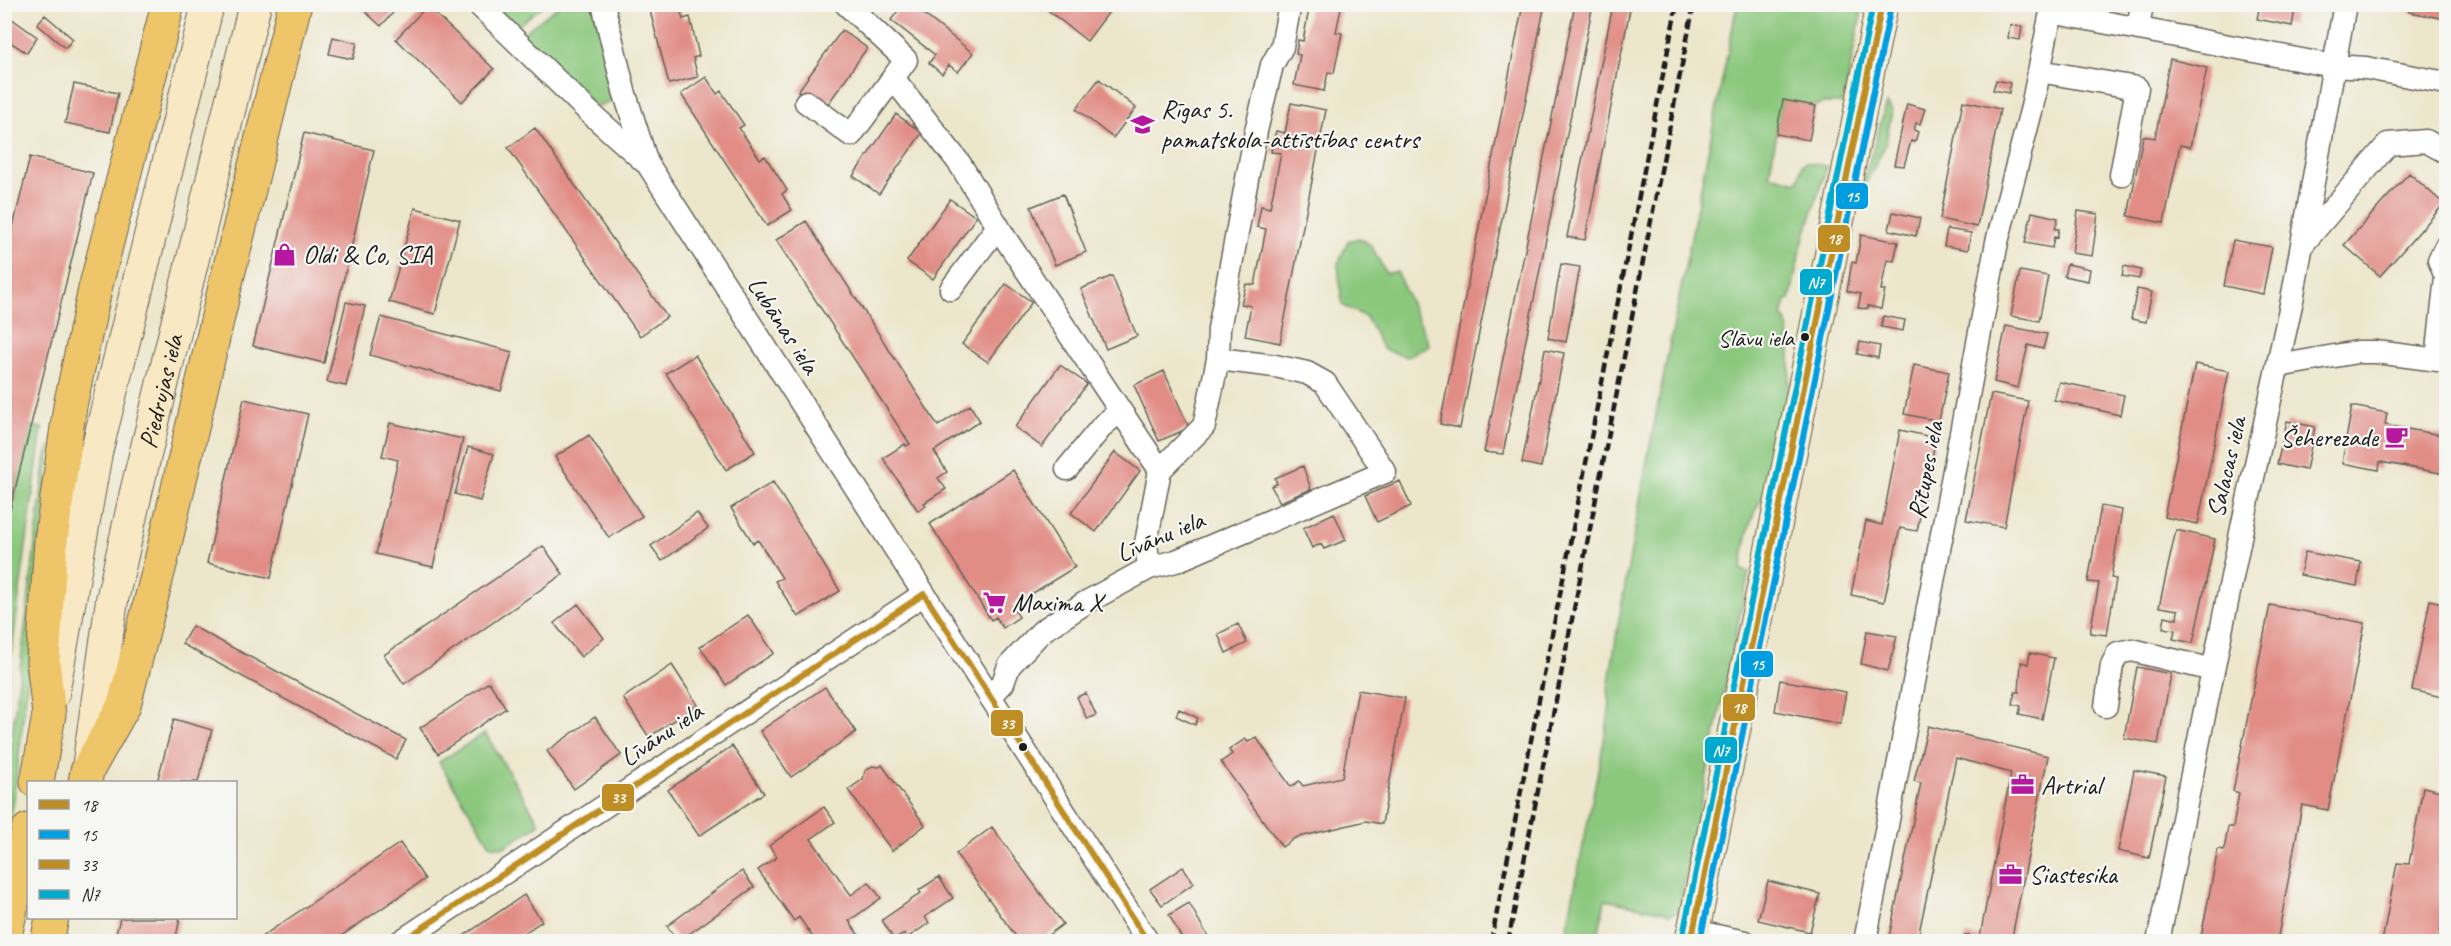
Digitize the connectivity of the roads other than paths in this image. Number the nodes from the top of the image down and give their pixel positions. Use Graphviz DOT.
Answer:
graph roads {
  1 [pos="168,4"];
  2 [pos="207,4"];
  3 [pos="255,4"];
  4 [pos="295,4"];
  5 [pos="478,4"];
  6 [pos="603,4"];
  7 [pos="846,4"];
  8 [pos="1290,4"];
  9 [pos="1882,4"];
  10 [pos="2142,4"];
  11 [pos="2345,4"];
  12 [pos="2138,29"];
  13 [pos="2333,66"];
  14 [pos="2039,71"];
  15 [pos="893,78"];
  16 [pos="2446,83"];
  17 [pos="806,102"];
  18 [pos="2446,152"];
  19 [pos="647,164"];
  20 [pos="2121,175"];
  21 [pos="998,226"];
  22 [pos="2302,245"];
  23 [pos="2446,246"];
  24 [pos="951,290"];
  25 [pos="1218,359"];
  26 [pos="2442,360"];
  27 [pos="2278,366"];
  28 [pos="1120,412"];
  29 [pos="1067,469"];
  30 [pos="1160,470"];
  31 [pos="1149,568"];
  32 [pos="924,594"];
  33 [pos="2213,670"];
  34 [pos="990,697"];
  35 [pos="2106,706"];
  36 [pos="49,715"];
  37 [pos="86,777"];
  38 [pos="37,781"];
  39 [pos="27,836"];
  40 [pos="22,866"];
  41 [pos="4,893"];
  42 [pos="52,919"];
  43 [pos="1692,936"];
  44 [pos="4,941"];
  45 [pos="46,942"];
  46 [pos="400,942"];
  47 [pos="1148,942"];
  48 [pos="1744,942"];
  49 [pos="1865,942"];
  50 [pos="2158,942"];
  1 -- 36 [label="main road"];
  2 -- 36 [label="main road, Piedrujas iela"];
  3 -- 37 [label="main road, Piedrujas iela"];
  4 -- 37 [label="main road"];
  5 -- 19 [label="street, Lubānas iela"];
  6 -- 19 [label="street, Lubānas iela"];
  7 -- 15 [label="street"];
  8 -- 25 [label="street"];
  9 -- 43 [label="main road"];
  10 -- 12 [label="street"];
  11 -- 13 [label="street, Salacas iela"];
  12 -- 13 [label="street"];
  12 -- 14 [label="street, Rītupes iela"];
  13 -- 16 [label="street"];
  13 -- 22 [label="street, Salacas iela"];
  14 -- 20 [label="street"];
  14 -- 49 [label="street, Rītupes iela"];
  15 -- 17 [label="street"];
  15 -- 21 [label="street"];
  18 -- 22 [label="street"];
  19 -- 32 [label="street, Lubānas iela"];
  21 -- 24 [label="street"];
  21 -- 28 [label="street"];
  22 -- 27 [label="street, Salacas iela"];
  23 -- 26 [label="street"];
  25 -- 30 [label="street"];
  25 -- 31 [label="street, Līvānu iela"];
  26 -- 27 [label="street"];
  27 -- 33 [label="street, Salacas iela"];
  28 -- 29 [label="street"];
  28 -- 30 [label="street"];
  30 -- 31 [label="street"];
  31 -- 34 [label="street, Līvānu iela"];
  32 -- 34 [label="street, Lubānas iela"];
  32 -- 46 [label="street, Līvānu iela"];
  33 -- 35 [label="street"];
  33 -- 50 [label="street, Salacas iela"];
  34 -- 47 [label="street, Lubānas iela"];
  36 -- 38 [label="main road, Piedrujas iela"];
  39 -- 40 [label="main road"];
  40 -- 41 [label="main road"];
  40 -- 44 [label="main road"];
  42 -- 45 [label="main road"];
  43 -- 48 [label="street"];
}
